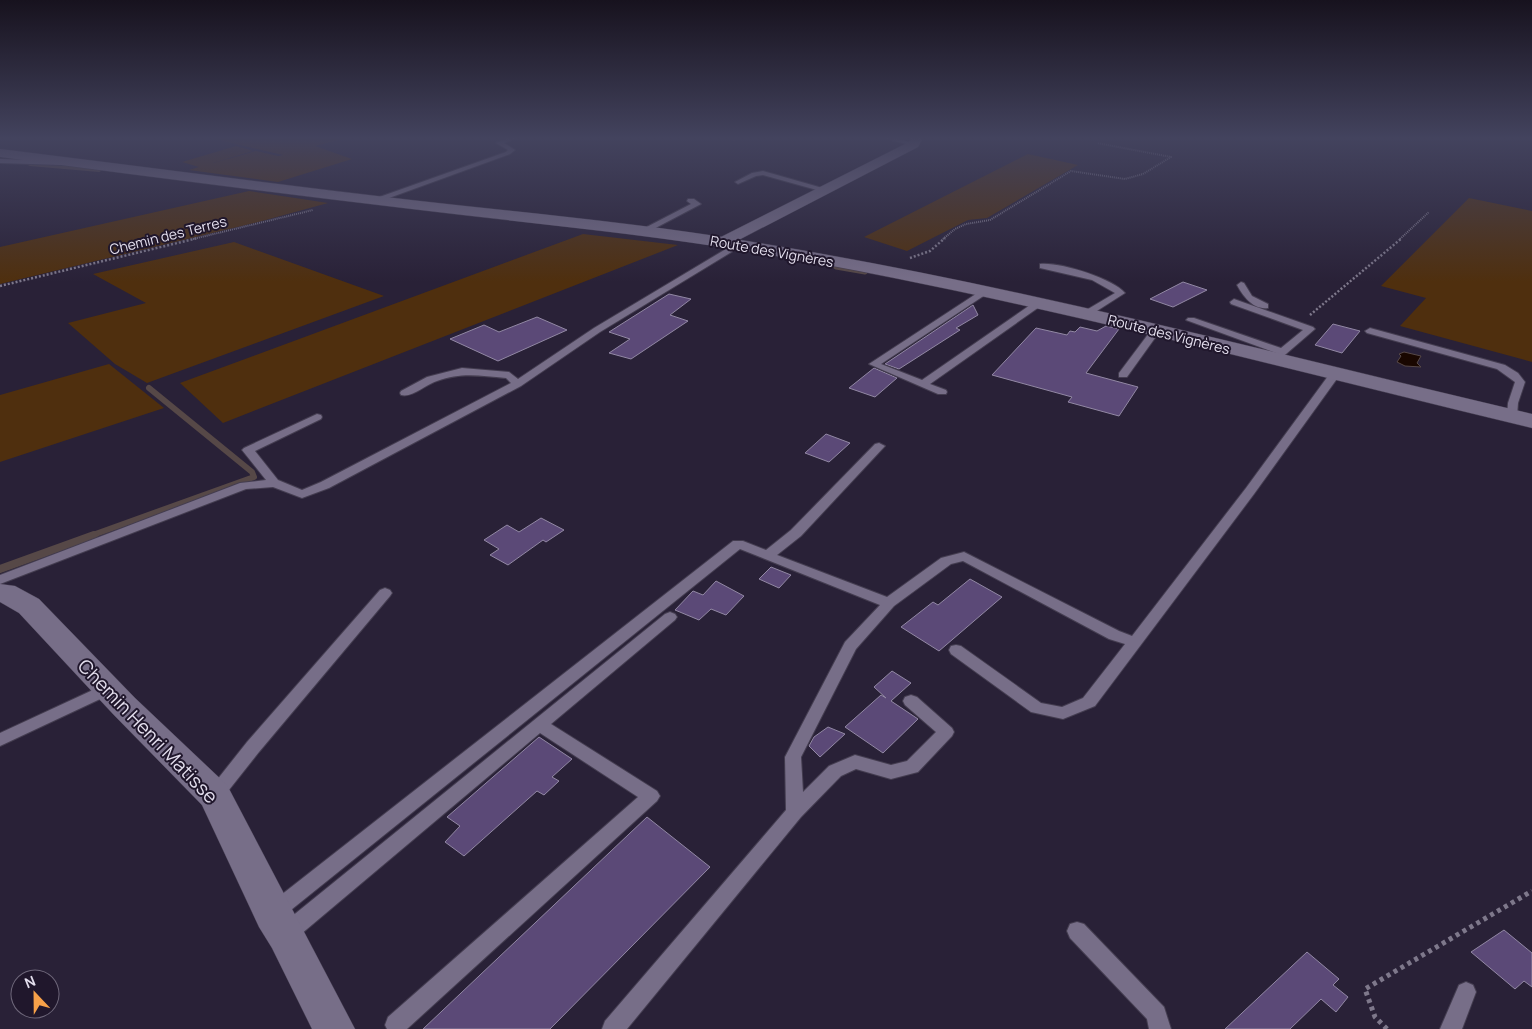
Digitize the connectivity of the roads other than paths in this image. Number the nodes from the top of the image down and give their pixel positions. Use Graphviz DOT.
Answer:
graph roads {
  1 [pos="264,186"];
  2 [pos="415,186"];
  3 [pos="816,186"];
  4 [pos="831,186"];
  5 [pos="824,190"];
  6 [pos="375,200"];
  7 [pos="691,201"];
  8 [pos="643,231"];
  9 [pos="731,244"];
  10 [pos="1042,266"];
  11 [pos="1241,285"];
  12 [pos="985,291"];
  13 [pos="1234,302"];
  14 [pos="1039,303"];
  15 [pos="1086,314"];
  16 [pos="1191,320"];
  17 [pos="1308,325"];
  18 [pos="1155,331"];
  19 [pos="1370,331"];
  20 [pos="1278,356"];
  21 [pos="1335,374"];
  22 [pos="1123,375"];
  23 [pos="517,384"];
  24 [pos="922,384"];
  25 [pos="942,392"];
  26 [pos="405,393"];
  27 [pos="1512,416"];
  28 [pos="317,417"];
  29 [pos="1532,421"];
  30 [pos="879,446"];
  31 [pos="274,482"];
  32 [pos="767,556"];
  33 [pos="0,580"];
  34 [pos="0,593"];
  35 [pos="385,593"];
  36 [pos="889,602"];
  37 [pos="670,617"];
  38 [pos="1135,642"];
  39 [pos="956,650"];
  40 [pos="108,689"];
  41 [pos="911,701"];
  42 [pos="540,725"];
  43 [pos="0,740"];
  44 [pos="215,795"];
  45 [pos="795,812"];
  46 [pos="279,924"];
  47 [pos="1077,931"];
  48 [pos="1466,992"];
  49 [pos="396,1024"];
  50 [pos="334,1029"];
  51 [pos="613,1029"];
  52 [pos="1160,1029"];
  53 [pos="1451,1029"];
  1 -- 6 [label="street, Route des Vignères"];
  2 -- 6 [label="lane"];
  3 -- 5 [label="lane"];
  4 -- 5 [label="street"];
  5 -- 9 [label="street"];
  6 -- 8 [label="street, Route des Vignères"];
  7 -- 8 [label="lane"];
  8 -- 9 [label="street, Route des Vignères"];
  9 -- 12 [label="street, Route des Vignères"];
  9 -- 23 [label="lane"];
  10 -- 15 [label="lane"];
  11 -- 17 [label="lane"];
  12 -- 14 [label="street, Route des Vignères"];
  12 -- 24 [label="lane"];
  13 -- 17 [label="lane"];
  14 -- 15 [label="street, Route des Vignères"];
  14 -- 24 [label="lane"];
  15 -- 18 [label="street, Route des Vignères"];
  16 -- 20 [label="lane"];
  17 -- 20 [label="lane"];
  18 -- 20 [label="street, Route des Vignères"];
  18 -- 22 [label="lane"];
  19 -- 27 [label="lane"];
  20 -- 21 [label="street, Route des Vignères"];
  21 -- 27 [label="street, Route des Vignères"];
  21 -- 38 [label="lane"];
  23 -- 26 [label="lane"];
  23 -- 31 [label="lane"];
  24 -- 25 [label="lane"];
  27 -- 29 [label="street, Route des Vignères"];
  28 -- 31 [label="lane"];
  30 -- 32 [label="lane"];
  31 -- 33 [label="lane"];
  32 -- 36 [label="lane"];
  32 -- 46 [label="lane"];
  34 -- 40 [label="street, Chemin Henri Matisse"];
  35 -- 44 [label="lane"];
  36 -- 38 [label="lane"];
  36 -- 45 [label="lane"];
  37 -- 42 [label="lane"];
  38 -- 39 [label="lane"];
  40 -- 43 [label="lane"];
  40 -- 44 [label="street, Chemin Henri Matisse"];
  41 -- 45 [label="lane"];
  42 -- 46 [label="lane"];
  42 -- 49 [label="lane"];
  44 -- 46 [label="street, Chemin Henri Matisse"];
  45 -- 51 [label="lane"];
  46 -- 50 [label="street, Chemin Henri Matisse"];
  47 -- 52 [label="lane"];
  48 -- 53 [label="lane"];
}
